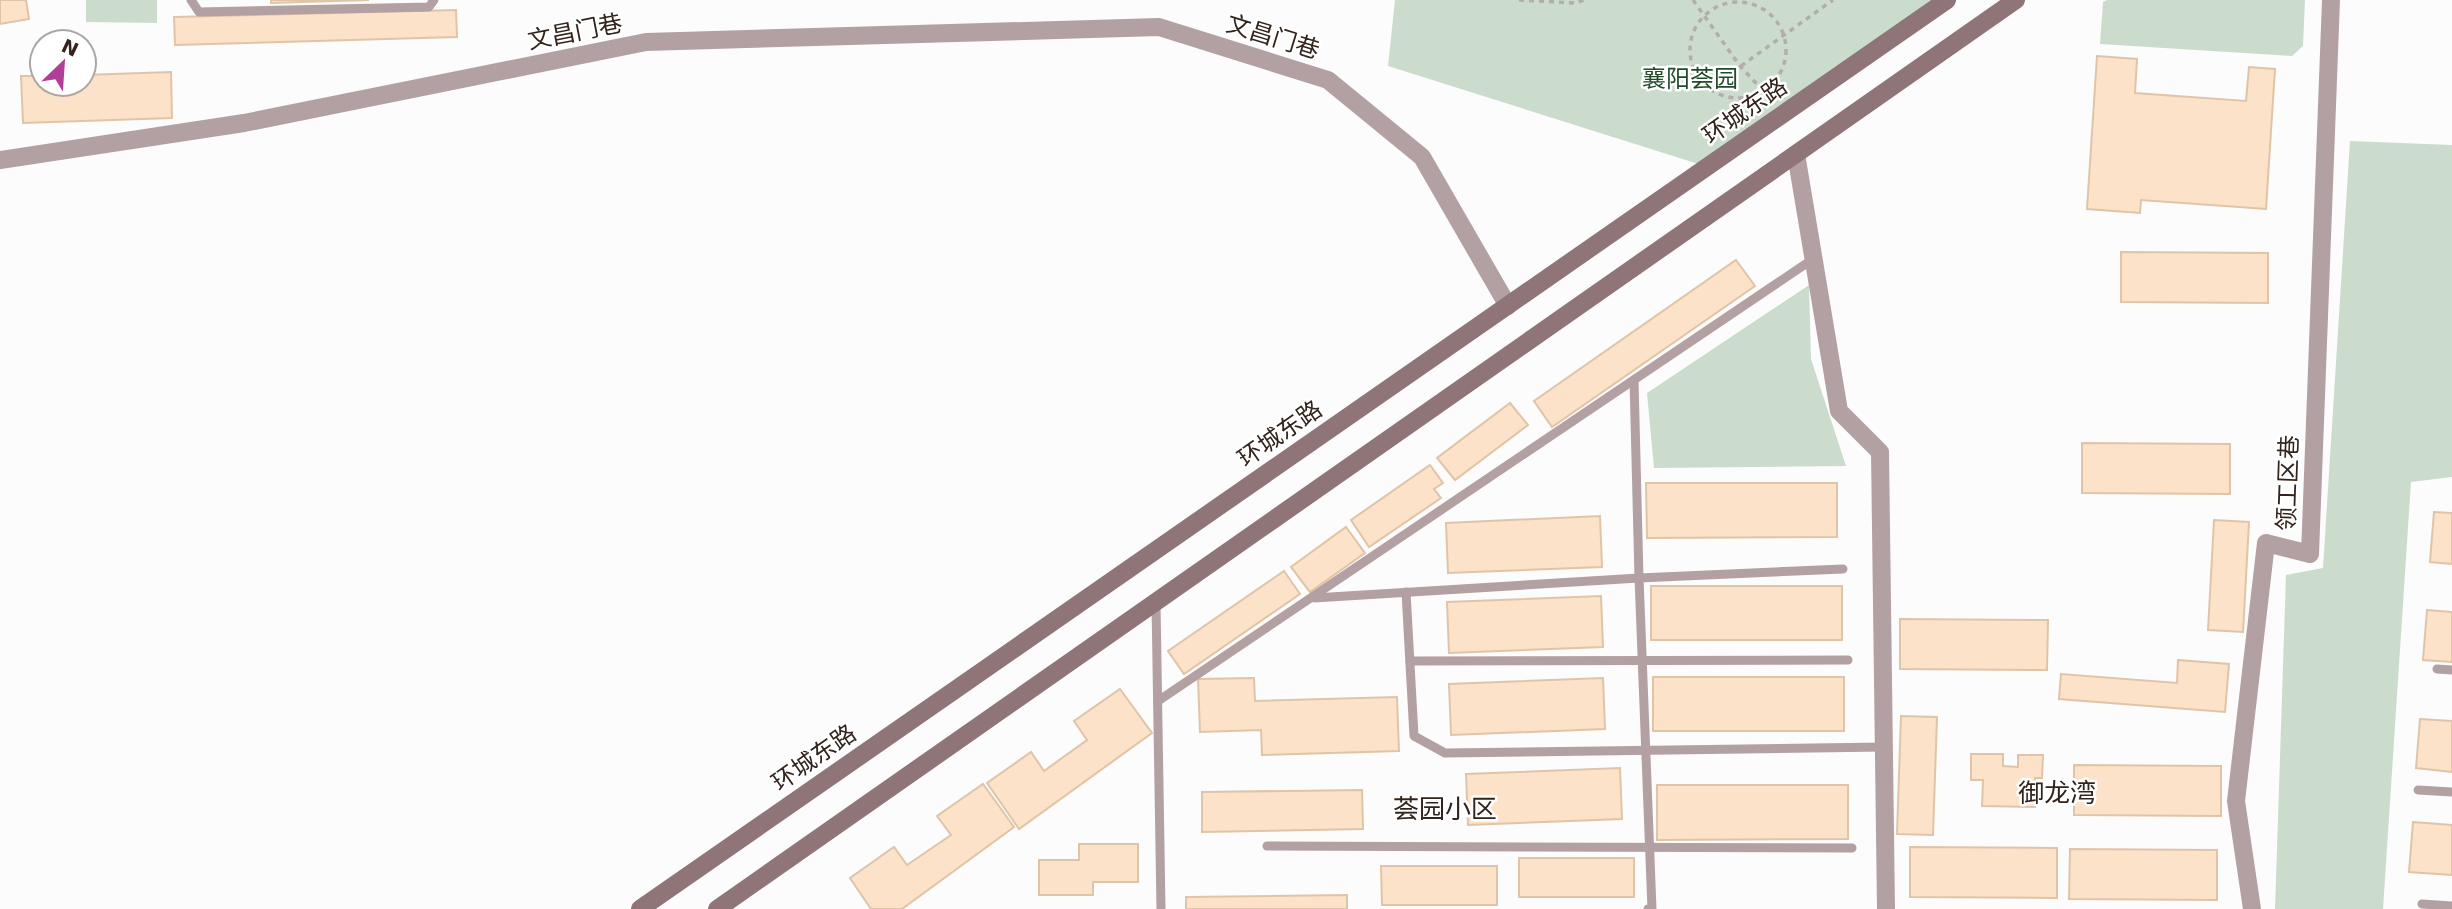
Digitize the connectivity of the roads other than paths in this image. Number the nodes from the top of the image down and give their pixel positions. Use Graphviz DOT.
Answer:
graph roads {
  1 [pos="191,0"];
  2 [pos="247,0"];
  3 [pos="434,0"];
  4 [pos="1947,0"];
  5 [pos="2016,0"];
  6 [pos="2331,0"];
  7 [pos="248,11"];
  8 [pos="1796,154"];
  9 [pos="0,160"];
  10 [pos="1813,259"];
  11 [pos="1508,306"];
  12 [pos="1634,380"];
  13 [pos="1843,569"];
  14 [pos="1639,578"];
  15 [pos="1406,592"];
  16 [pos="1312,598"];
  17 [pos="1156,602"];
  18 [pos="1642,660"];
  19 [pos="1848,660"];
  20 [pos="1410,661"];
  21 [pos="2437,668"];
  22 [pos="2452,670"];
  23 [pos="1158,701"];
  24 [pos="1884,747"];
  25 [pos="1646,750"];
  26 [pos="2418,790"];
  27 [pos="2452,792"];
  28 [pos="1267,846"];
  29 [pos="1649,847"];
  30 [pos="1852,848"];
  31 [pos="2422,904"];
  32 [pos="2452,906"];
  33 [pos="640,909"];
  34 [pos="717,909"];
  35 [pos="1161,909"];
  36 [pos="1648,909"];
  37 [pos="1886,909"];
  38 [pos="2252,909"];
  1 -- 7 [label="lane"];
  2 -- 7 [label="lane"];
  3 -- 7 [label="lane"];
  4 -- 11 [label="main road, 环城东路"];
  5 -- 8 [label="main road"];
  6 -- 38 [label="street, 领工区巷"];
  8 -- 10 [label="street"];
  8 -- 17 [label="main road"];
  9 -- 11 [label="street, 文昌门巷"];
  10 -- 12 [label="lane"];
  10 -- 24 [label="street"];
  11 -- 33 [label="main road, 环城东路"];
  12 -- 14 [label="lane"];
  12 -- 16 [label="lane"];
  13 -- 14 [label="lane"];
  14 -- 15 [label="lane"];
  14 -- 18 [label="lane"];
  15 -- 16 [label="lane"];
  15 -- 20 [label="lane"];
  16 -- 23 [label="lane"];
  17 -- 23 [label="lane"];
  17 -- 34 [label="main road"];
  18 -- 19 [label="lane"];
  18 -- 20 [label="lane"];
  18 -- 25 [label="lane"];
  20 -- 25 [label="lane"];
  21 -- 22 [label="lane"];
  23 -- 35 [label="lane"];
  24 -- 25 [label="lane"];
  24 -- 37 [label="street"];
  25 -- 29 [label="lane"];
  26 -- 27 [label="lane"];
  28 -- 29 [label="lane"];
  29 -- 30 [label="lane"];
  29 -- 36 [label="lane"];
  31 -- 32 [label="lane"];
}
